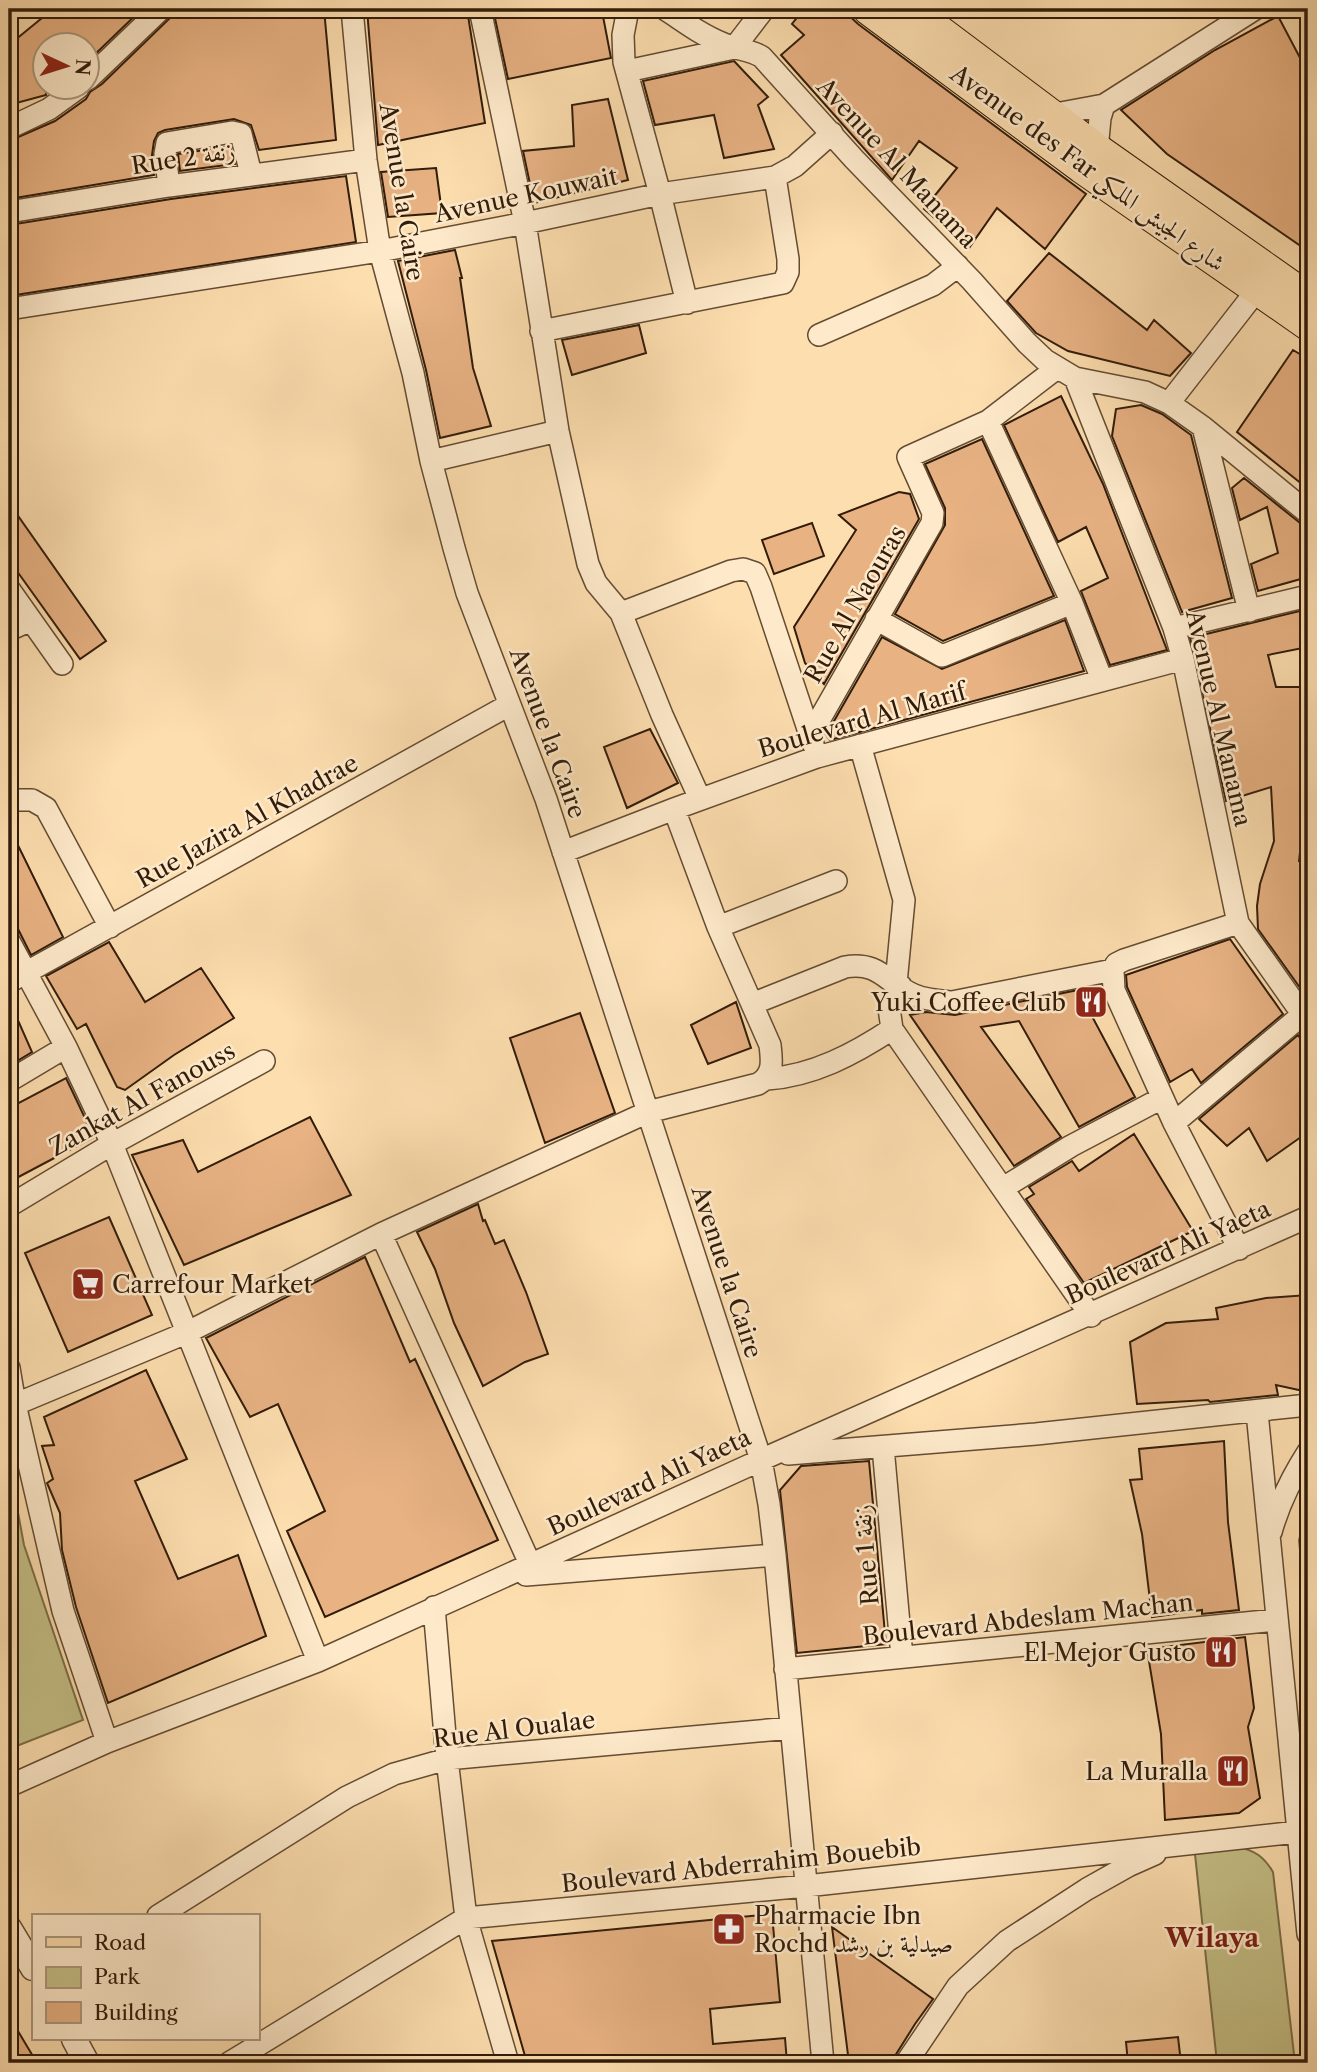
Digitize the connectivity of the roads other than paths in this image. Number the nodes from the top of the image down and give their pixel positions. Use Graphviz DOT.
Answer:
graph roads {
  1 [pos="161,9"];
  2 [pos="352,9"];
  3 [pos="480,9"];
  4 [pos="628,9"];
  5 [pos="665,9"];
  6 [pos="764,9"];
  7 [pos="869,9"];
  8 [pos="909,9"];
  9 [pos="1255,9"];
  10 [pos="734,48"];
  11 [pos="102,66"];
  12 [pos="626,71"];
  13 [pos="58,102"];
  14 [pos="1104,105"];
  15 [pos="1050,115"];
  16 [pos="9,128"];
  17 [pos="832,133"];
  18 [pos="1097,150"];
  19 [pos="366,160"];
  20 [pos="251,174"];
  21 [pos="775,177"];
  22 [pos="169,186"];
  23 [pos="660,194"];
  24 [pos="9,212"];
  25 [pos="525,223"];
  26 [pos="380,251"];
  27 [pos="958,267"];
  28 [pos="1256,290"];
  29 [pos="1308,299"];
  30 [pos="687,303"];
  31 [pos="9,309"];
  32 [pos="1308,324"];
  33 [pos="541,331"];
  34 [pos="819,334"];
  35 [pos="1066,373"];
  36 [pos="1169,403"];
  37 [pos="988,421"];
  38 [pos="1203,427"];
  39 [pos="558,431"];
  40 [pos="431,461"];
  41 [pos="1308,513"];
  42 [pos="9,589"];
  43 [pos="1308,597"];
  44 [pos="1072,603"];
  45 [pos="1249,611"];
  46 [pos="621,613"];
  47 [pos="876,619"];
  48 [pos="31,620"];
  49 [pos="1174,628"];
  50 [pos="9,630"];
  51 [pos="1183,659"];
  52 [pos="62,664"];
  53 [pos="1102,680"];
  54 [pos="509,705"];
  55 [pos="810,736"];
  56 [pos="860,745"];
  57 [pos="817,757"];
  58 [pos="700,799"];
  59 [pos="9,800"];
  60 [pos="674,809"];
  61 [pos="563,852"];
  62 [pos="836,881"];
  63 [pos="1238,923"];
  64 [pos="110,927"];
  65 [pos="718,927"];
  66 [pos="9,941"];
  67 [pos="1113,971"];
  68 [pos="17,977"];
  69 [pos="899,984"];
  70 [pos="752,1004"];
  71 [pos="1305,1019"];
  72 [pos="892,1029"];
  73 [pos="66,1047"];
  74 [pos="264,1060"];
  75 [pos="766,1079"];
  76 [pos="9,1081"];
  77 [pos="1162,1098"];
  78 [pos="648,1112"];
  79 [pos="1174,1123"];
  80 [pos="112,1144"];
  81 [pos="1003,1188"];
  82 [pos="9,1206"];
  83 [pos="1308,1217"];
  84 [pos="381,1234"];
  85 [pos="1239,1249"];
  86 [pos="1091,1315"];
  87 [pos="186,1333"];
  88 [pos="9,1368"];
  89 [pos="1308,1405"];
  90 [pos="12,1406"];
  91 [pos="1257,1412"];
  92 [pos="883,1447"];
  93 [pos="1308,1452"];
  94 [pos="766,1457"];
  95 [pos="1269,1540"];
  96 [pos="775,1555"];
  97 [pos="531,1566"];
  98 [pos="510,1576"];
  99 [pos="434,1607"];
  100 [pos="1276,1620"];
  101 [pos="902,1657"];
  102 [pos="318,1661"];
  103 [pos="785,1670"];
  104 [pos="791,1728"];
  105 [pos="107,1742"];
  106 [pos="447,1759"];
  107 [pos="9,1786"];
  108 [pos="1308,1797"];
  109 [pos="1297,1832"];
  110 [pos="1173,1846"];
  111 [pos="806,1886"];
  112 [pos="161,1914"];
  113 [pos="466,1918"];
  114 [pos="9,1928"];
  115 [pos="1308,1934"];
  116 [pos="32,1966"];
  117 [pos="75,2040"];
  118 [pos="87,2063"];
  119 [pos="229,2063"];
  120 [pos="508,2063"];
  121 [pos="823,2063"];
  122 [pos="906,2063"];
  1 -- 11 [label="street"];
  2 -- 19 [label="street, Avenue la Caire"];
  3 -- 25 [label="street"];
  4 -- 12 [label="street"];
  5 -- 10 [label="street, Avenue Al Manama"];
  6 -- 10 [label="street"];
  7 -- 28 [label="main road, Avenue des Far شارع الجيش الملكي"];
  8 -- 15 [label="main road, Avenue des Far شارع الجيش الملكي"];
  9 -- 14 [label="street"];
  10 -- 12 [label="street"];
  10 -- 17 [label="street, Avenue Al Manama"];
  12 -- 23 [label="street"];
  13 -- 16 [label="street"];
  14 -- 15 [label="street"];
  14 -- 18 [label="street"];
  15 -- 18 [label="main road, Avenue des Far شارع الجيش الملكي"];
  17 -- 21 [label="street, Avenue Kouwait"];
  17 -- 27 [label="street, Avenue Al Manama"];
  18 -- 29 [label="main road, Avenue des Far شارع الجيش الملكي"];
  19 -- 20 [label="street, Rue 2 زنقة"];
  19 -- 26 [label="street, Avenue la Caire"];
  20 -- 22 [label="street, Rue 2 زنقة"];
  20 -- 22 [label="street"];
  21 -- 23 [label="street, Avenue Kouwait"];
  21 -- 30 [label="street"];
  22 -- 24 [label="street, Rue 2 زنقة"];
  23 -- 25 [label="street, Avenue Kouwait"];
  23 -- 30 [label="street"];
  25 -- 26 [label="street, Avenue Kouwait"];
  25 -- 33 [label="street"];
  26 -- 31 [label="street, Avenue Kouwait"];
  26 -- 40 [label="street, Avenue la Caire"];
  27 -- 34 [label="street"];
  27 -- 35 [label="street, Avenue Al Manama"];
  28 -- 32 [label="main road, Avenue des Far شارع الجيش الملكي"];
  28 -- 36 [label="street"];
  30 -- 33 [label="street"];
  33 -- 39 [label="street"];
  35 -- 36 [label="street, Avenue Al Manama"];
  35 -- 37 [label="street"];
  35 -- 49 [label="street, Avenue Al Manama"];
  36 -- 38 [label="street, Avenue Al Manama"];
  37 -- 44 [label="street"];
  37 -- 47 [label="street, Rue Al Naouras"];
  38 -- 41 [label="street, Avenue Al Manama"];
  38 -- 45 [label="street"];
  39 -- 40 [label="street"];
  39 -- 46 [label="street"];
  40 -- 54 [label="street, Avenue la Caire"];
  42 -- 48 [label="street"];
  43 -- 45 [label="street"];
  44 -- 47 [label="street"];
  44 -- 53 [label="street"];
  45 -- 49 [label="street"];
  46 -- 55 [label="street"];
  46 -- 58 [label="street"];
  47 -- 55 [label="street, Rue Al Naouras"];
  48 -- 50 [label="street"];
  48 -- 52 [label="street"];
  49 -- 51 [label="street, Avenue Al Manama"];
  51 -- 53 [label="street, Boulevard Al Marif"];
  51 -- 63 [label="street, Avenue Al Manama"];
  53 -- 56 [label="street, Boulevard Al Marif"];
  54 -- 61 [label="street, Avenue la Caire"];
  54 -- 64 [label="street, Rue Jazira Al Khadrae"];
  55 -- 57 [label="street"];
  56 -- 57 [label="street, Boulevard Al Marif"];
  56 -- 69 [label="street"];
  57 -- 58 [label="street, Boulevard Al Marif"];
  58 -- 60 [label="street, Boulevard Al Marif"];
  59 -- 64 [label="street"];
  60 -- 61 [label="street, Boulevard Al Marif"];
  60 -- 65 [label="street"];
  61 -- 78 [label="street, Avenue la Caire"];
  62 -- 65 [label="street"];
  63 -- 67 [label="street"];
  63 -- 71 [label="street, Avenue Al Manama"];
  64 -- 68 [label="street, Rue Jazira Al Khadrae"];
  65 -- 70 [label="street"];
  66 -- 68 [label="street"];
  67 -- 69 [label="street"];
  67 -- 77 [label="street"];
  68 -- 73 [label="street"];
  69 -- 70 [label="street"];
  69 -- 72 [label="street"];
  70 -- 75 [label="street"];
  71 -- 79 [label="street"];
  72 -- 75 [label="street"];
  72 -- 81 [label="street"];
  73 -- 76 [label="street"];
  73 -- 80 [label="street"];
  74 -- 80 [label="street, Zankat Al Fanouss"];
  75 -- 78 [label="street"];
  77 -- 79 [label="street"];
  77 -- 81 [label="street"];
  78 -- 84 [label="street"];
  78 -- 94 [label="street, Avenue la Caire"];
  79 -- 85 [label="street"];
  80 -- 82 [label="street, Zankat Al Fanouss"];
  80 -- 87 [label="street"];
  81 -- 86 [label="street"];
  83 -- 85 [label="street, Boulevard Ali Yaeta"];
  84 -- 87 [label="street"];
  84 -- 97 [label="street"];
  85 -- 86 [label="street, Boulevard Ali Yaeta"];
  86 -- 94 [label="street, Boulevard Ali Yaeta"];
  87 -- 90 [label="street"];
  87 -- 102 [label="street"];
  88 -- 90 [label="street"];
  89 -- 91 [label="street"];
  90 -- 105 [label="street"];
  91 -- 92 [label="street"];
  91 -- 95 [label="street"];
  92 -- 94 [label="street"];
  92 -- 101 [label="street, Rue 1 زنقة"];
  93 -- 95 [label="street"];
  94 -- 96 [label="street, Avenue la Caire"];
  94 -- 97 [label="street, Boulevard Ali Yaeta"];
  95 -- 100 [label="street"];
  96 -- 98 [label="street"];
  96 -- 103 [label="street, Avenue la Caire"];
  97 -- 98 [label="street, Boulevard Ali Yaeta"];
  98 -- 99 [label="street, Boulevard Ali Yaeta"];
  99 -- 102 [label="street, Boulevard Ali Yaeta"];
  99 -- 106 [label="street"];
  100 -- 101 [label="street, Boulevard Abdeslam Machan"];
  100 -- 109 [label="street"];
  101 -- 103 [label="street, Boulevard Abdeslam Machan"];
  102 -- 105 [label="street, Boulevard Ali Yaeta"];
  103 -- 104 [label="street, Avenue la Caire"];
  104 -- 106 [label="street, Rue Al Oualae"];
  104 -- 111 [label="street, Avenue la Caire"];
  105 -- 107 [label="street, Boulevard Ali Yaeta"];
  106 -- 112 [label="street, Rue Al Oualae"];
  106 -- 113 [label="street"];
  108 -- 109 [label="street"];
  109 -- 110 [label="street, Boulevard Abderrahim Bouebib"];
  109 -- 115 [label="street"];
  110 -- 111 [label="street, Boulevard Abderrahim Bouebib"];
  110 -- 122 [label="street"];
  111 -- 113 [label="street, Boulevard Abderrahim Bouebib"];
  111 -- 121 [label="street, Avenue la Caire"];
  113 -- 119 [label="street, Boulevard Abderrahim Bouebib"];
  113 -- 120 [label="street"];
  114 -- 116 [label="street"];
  117 -- 118 [label="street"];
}
